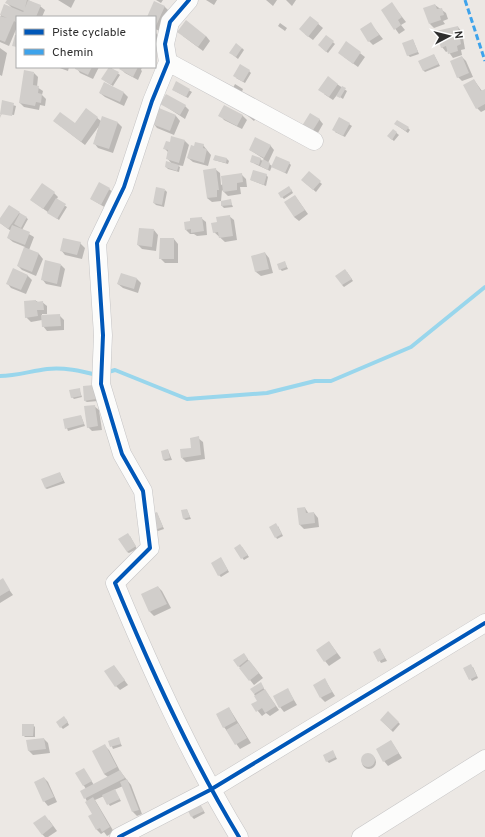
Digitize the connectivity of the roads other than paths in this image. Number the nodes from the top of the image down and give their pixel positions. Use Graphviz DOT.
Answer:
graph roads {
  1 [pos="189,0"];
  2 [pos="168,62"];
  3 [pos="314,141"];
  4 [pos="485,623"];
  5 [pos="485,759"];
  6 [pos="210,790"];
  7 [pos="119,837"];
  8 [pos="239,837"];
  9 [pos="361,837"];
  1 -- 2 [label="street"];
  2 -- 3 [label="street"];
  2 -- 6 [label="street"];
  4 -- 6 [label="street"];
  5 -- 9 [label="street"];
  6 -- 7 [label="street"];
  6 -- 8 [label="street"];
}
